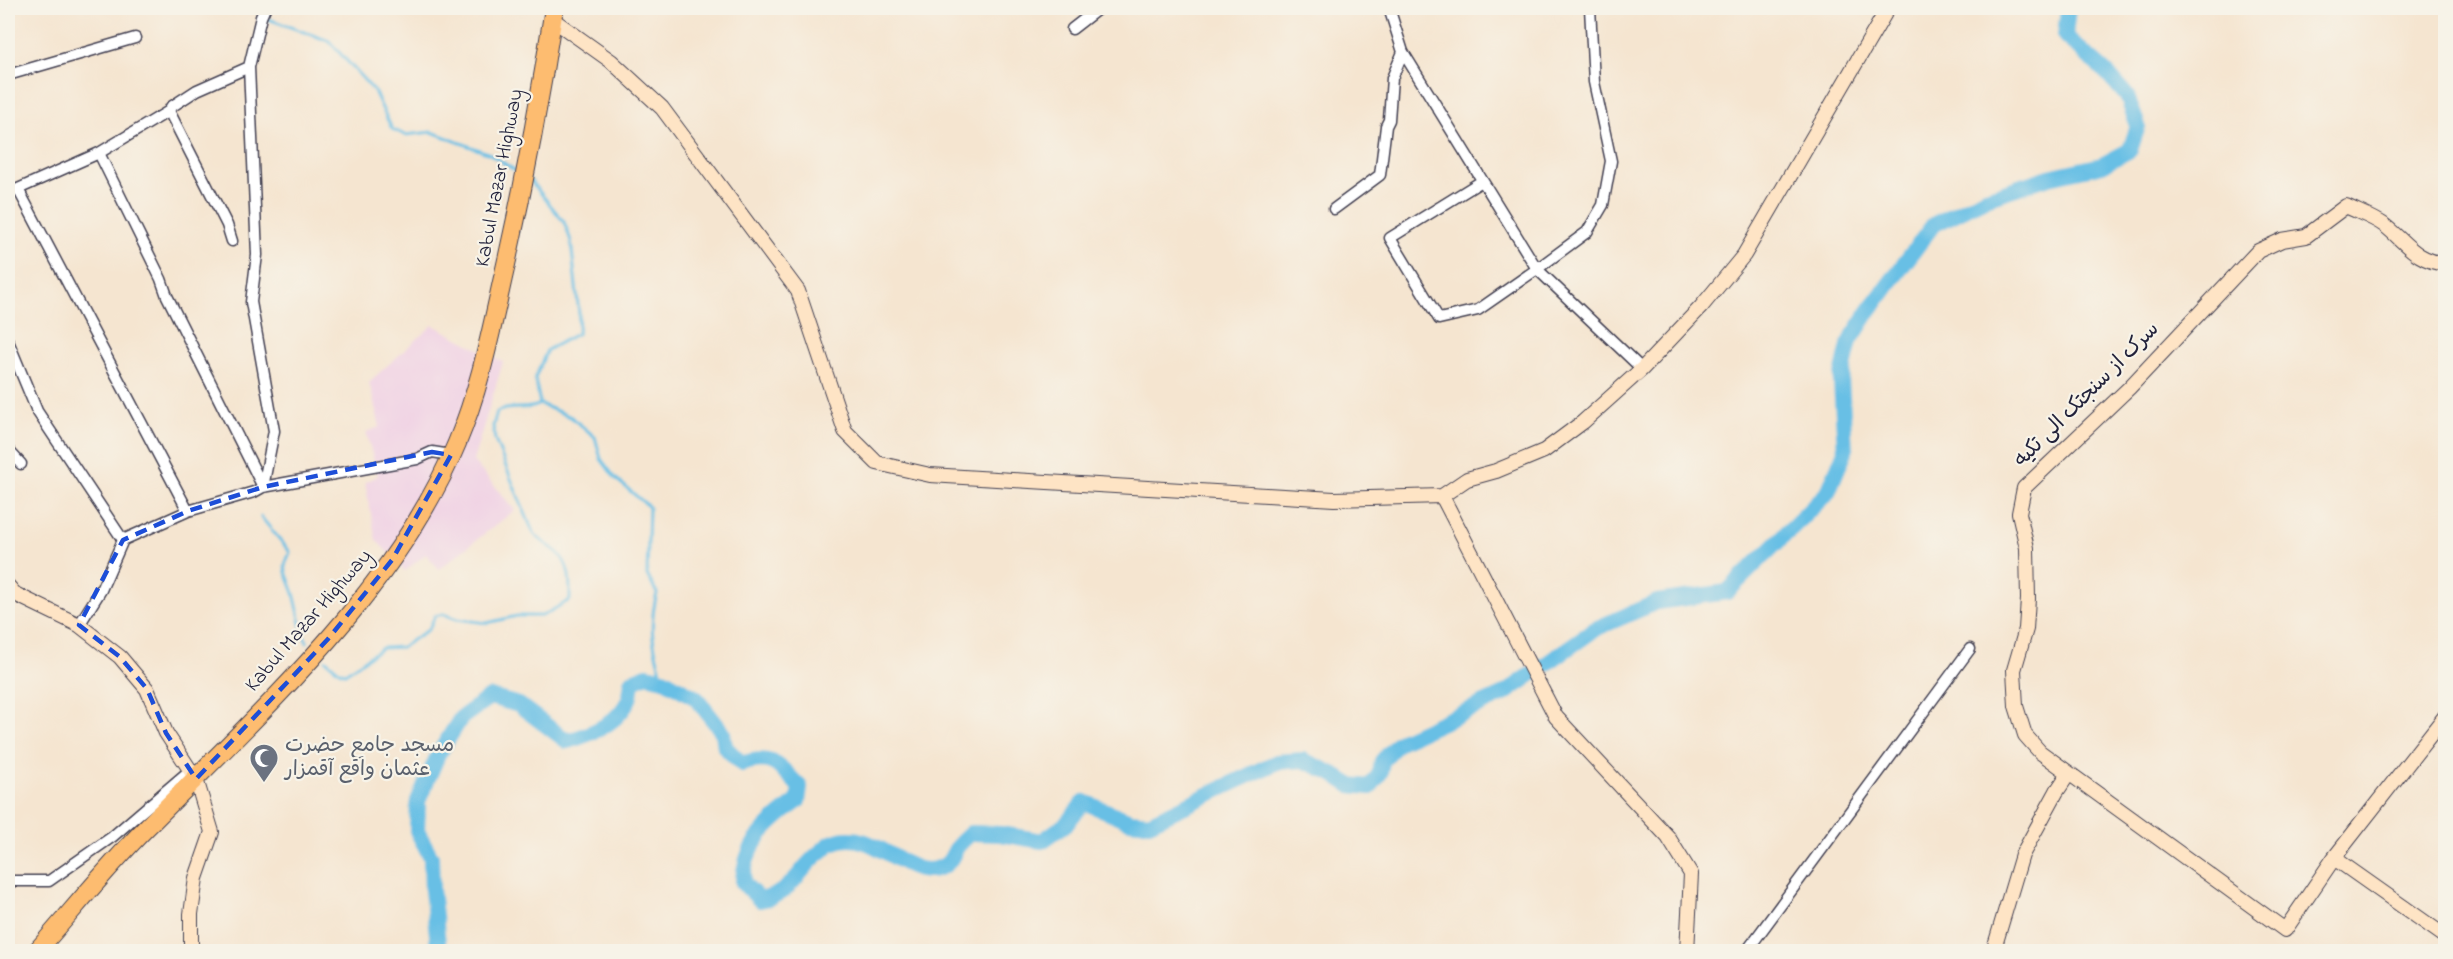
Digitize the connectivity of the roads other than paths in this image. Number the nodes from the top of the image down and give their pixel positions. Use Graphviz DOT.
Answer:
graph roads {
  1 [pos="266,8"];
  2 [pos="1099,8"];
  3 [pos="1389,8"];
  4 [pos="1590,8"];
  5 [pos="1888,8"];
  6 [pos="553,13"];
  7 [pos="1072,29"];
  8 [pos="135,38"];
  9 [pos="1403,52"];
  10 [pos="249,67"];
  11 [pos="8,75"];
  12 [pos="169,111"];
  13 [pos="99,153"];
  14 [pos="1482,181"];
  15 [pos="1334,209"];
  16 [pos="232,241"];
  17 [pos="2445,264"];
  18 [pos="1537,269"];
  19 [pos="8,341"];
  20 [pos="1642,369"];
  21 [pos="8,450"];
  22 [pos="452,455"];
  23 [pos="21,464"];
  24 [pos="263,487"];
  25 [pos="1442,496"];
  26 [pos="188,511"];
  27 [pos="123,540"];
  28 [pos="8,586"];
  29 [pos="79,624"];
  30 [pos="1970,649"];
  31 [pos="2445,715"];
  32 [pos="2069,773"];
  33 [pos="193,775"];
  34 [pos="2334,858"];
  35 [pos="8,881"];
  36 [pos="2445,937"];
  37 [pos="36,951"];
  38 [pos="191,951"];
  39 [pos="1687,951"];
  40 [pos="1746,951"];
  41 [pos="1994,951"];
  1 -- 10 [label="street"];
  2 -- 7 [label="street"];
  3 -- 9 [label="street"];
  4 -- 18 [label="street"];
  5 -- 20 [label="main road"];
  6 -- 22 [label="highway, Kabul Mazar Highway"];
  6 -- 25 [label="main road"];
  8 -- 11 [label="street"];
  9 -- 14 [label="street"];
  9 -- 15 [label="street"];
  10 -- 12 [label="street"];
  10 -- 24 [label="street"];
  12 -- 13 [label="street"];
  12 -- 16 [label="street"];
  13 -- 24 [label="street"];
  13 -- 26 [label="street"];
  14 -- 18 [label="street"];
  14 -- 18 [label="street"];
  17 -- 32 [label="main road, سرک از سنجتک الی تکیه"];
  18 -- 20 [label="street"];
  19 -- 27 [label="street"];
  20 -- 25 [label="main road"];
  21 -- 23 [label="street"];
  22 -- 24 [label="street"];
  22 -- 33 [label="highway, Kabul Mazar Highway"];
  24 -- 26 [label="street"];
  25 -- 39 [label="main road"];
  26 -- 27 [label="street"];
  27 -- 29 [label="street"];
  28 -- 29 [label="main road"];
  29 -- 33 [label="main road"];
  30 -- 40 [label="street"];
  31 -- 34 [label="main road"];
  32 -- 34 [label="main road, سرک از سنجتک الی تکیه"];
  32 -- 41 [label="main road"];
  33 -- 35 [label="street"];
  33 -- 37 [label="highway, Kabul Mazar Highway"];
  33 -- 38 [label="main road"];
  34 -- 36 [label="main road"];
}
